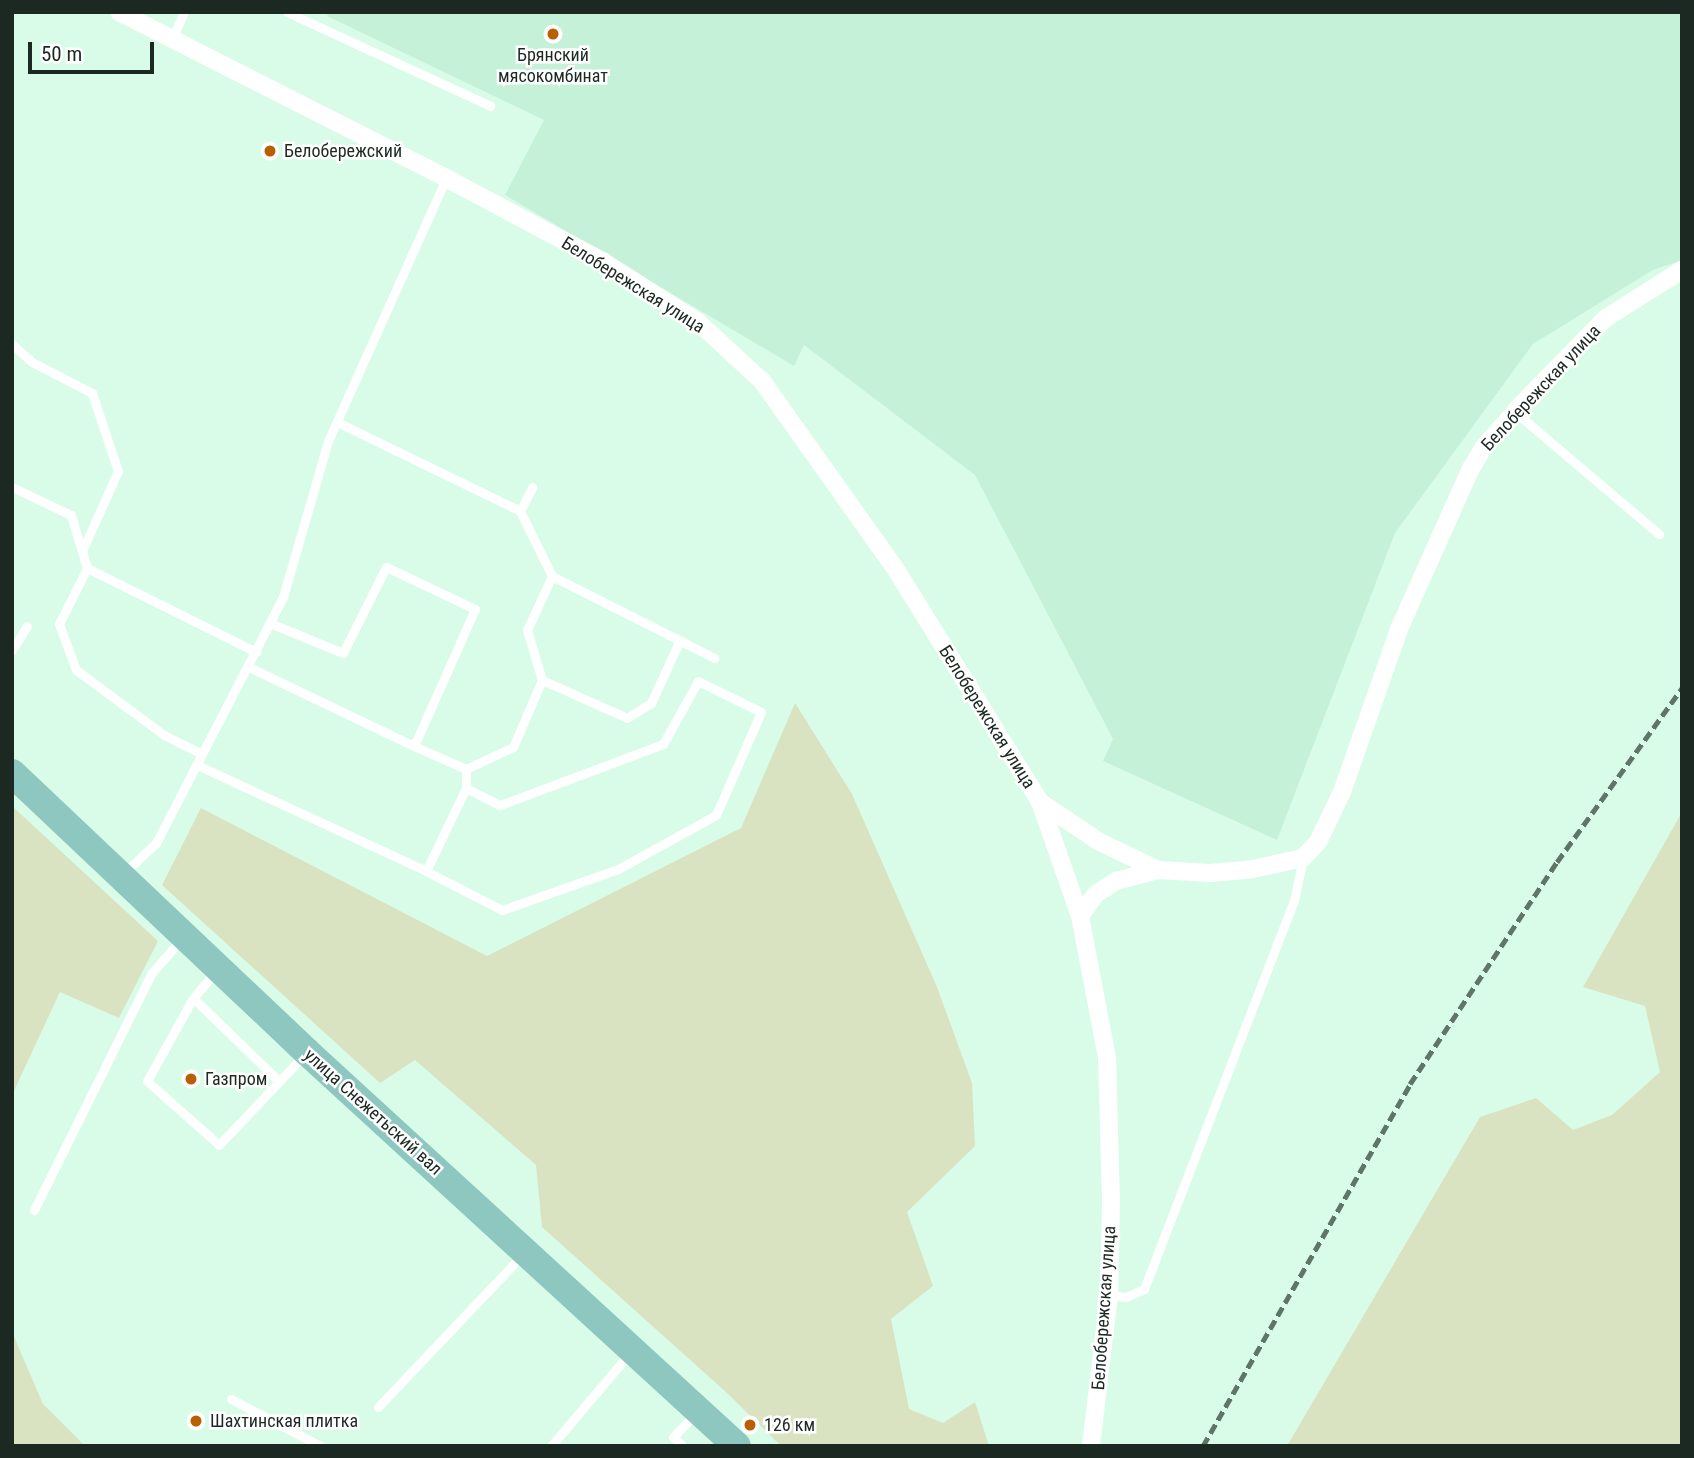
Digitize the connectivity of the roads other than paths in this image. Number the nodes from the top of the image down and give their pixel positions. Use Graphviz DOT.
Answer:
graph roads {
  1 [pos="119,12"];
  2 [pos="184,12"];
  3 [pos="287,12"];
  4 [pos="172,39"];
  5 [pos="489,106"];
  6 [pos="446,178"];
  7 [pos="1682,270"];
  8 [pos="12,344"];
  9 [pos="1515,412"];
  10 [pos="337,422"];
  11 [pos="12,487"];
  12 [pos="532,487"];
  13 [pos="520,512"];
  14 [pos="1660,534"];
  15 [pos="82,551"];
  16 [pos="86,568"];
  17 [pos="552,576"];
  18 [pos="270,623"];
  19 [pos="27,626"];
  20 [pos="680,640"];
  21 [pos="12,650"];
  22 [pos="257,652"];
  23 [pos="714,657"];
  24 [pos="249,667"];
  25 [pos="542,680"];
  26 [pos="414,746"];
  27 [pos="202,754"];
  28 [pos="197,765"];
  29 [pos="466,769"];
  30 [pos="12,773"];
  31 [pos="466,788"];
  32 [pos="1040,802"];
  33 [pos="1303,858"];
  34 [pos="1158,870"];
  35 [pos="426,871"];
  36 [pos="121,876"];
  37 [pos="1080,916"];
  38 [pos="185,935"];
  39 [pos="218,968"];
  40 [pos="193,998"];
  41 [pos="307,1052"];
  42 [pos="278,1080"];
  43 [pos="34,1210"];
  44 [pos="525,1252"];
  45 [pos="1109,1295"];
  46 [pos="633,1350"];
  47 [pos="231,1399"];
  48 [pos="378,1407"];
  49 [pos="699,1410"];
  50 [pos="320,1446"];
  51 [pos="551,1446"];
  52 [pos="683,1446"];
  53 [pos="737,1446"];
  54 [pos="1091,1446"];
  1 -- 4 [label="street, Белобережская улица"];
  2 -- 4 [label="lane"];
  3 -- 5 [label="lane"];
  4 -- 6 [label="street, Белобережская улица"];
  6 -- 10 [label="lane"];
  6 -- 32 [label="street, Белобережская улица"];
  7 -- 9 [label="street, Белобережская улица"];
  8 -- 15 [label="lane"];
  9 -- 14 [label="lane"];
  9 -- 33 [label="street, Белобережская улица"];
  10 -- 13 [label="lane"];
  10 -- 18 [label="lane"];
  11 -- 15 [label="lane"];
  12 -- 13 [label="lane"];
  13 -- 17 [label="lane"];
  15 -- 16 [label="lane"];
  16 -- 22 [label="lane"];
  16 -- 27 [label="lane"];
  17 -- 20 [label="lane"];
  17 -- 25 [label="lane"];
  18 -- 22 [label="lane"];
  18 -- 26 [label="lane"];
  19 -- 21 [label="lane"];
  20 -- 23 [label="lane"];
  20 -- 25 [label="lane"];
  22 -- 24 [label="lane"];
  24 -- 26 [label="lane"];
  24 -- 27 [label="lane"];
  25 -- 29 [label="lane"];
  26 -- 29 [label="lane"];
  27 -- 28 [label="lane"];
  28 -- 35 [label="lane"];
  28 -- 36 [label="lane"];
  29 -- 31 [label="lane"];
  30 -- 36 [label="main road, улица Снежетьский вал"];
  31 -- 35 [label="lane"];
  31 -- 35 [label="lane"];
  32 -- 34 [label="street, Белобережская улица"];
  32 -- 37 [label="street, Белобережская улица"];
  33 -- 34 [label="street, Белобережская улица"];
  33 -- 45 [label="lane"];
  34 -- 37 [label="street"];
  36 -- 38 [label="main road, улица Снежетьский вал"];
  37 -- 45 [label="street, Белобережская улица"];
  38 -- 39 [label="main road, улица Снежетьский вал"];
  38 -- 43 [label="lane"];
  39 -- 40 [label="lane"];
  39 -- 41 [label="main road, улица Снежетьский вал"];
  40 -- 42 [label="lane"];
  40 -- 42 [label="lane"];
  41 -- 42 [label="lane"];
  41 -- 44 [label="main road, улица Снежетьский вал"];
  44 -- 46 [label="main road, улица Снежетьский вал"];
  44 -- 48 [label="lane"];
  45 -- 54 [label="street, Белобережская улица"];
  46 -- 49 [label="main road, улица Снежетьский вал"];
  46 -- 51 [label="lane"];
  47 -- 50 [label="lane"];
  49 -- 52 [label="lane"];
  49 -- 53 [label="main road, улица Снежетьский вал"];
}
